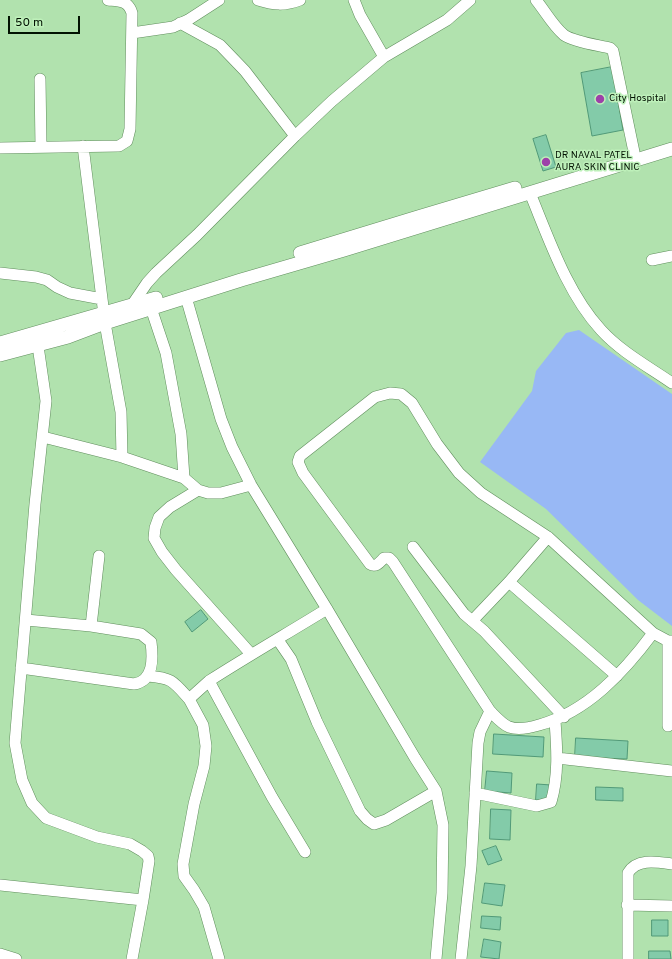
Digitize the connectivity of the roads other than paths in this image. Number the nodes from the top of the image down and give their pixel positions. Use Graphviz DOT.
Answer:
graph roads {
  1 [pos="108,0"];
  2 [pos="218,0"];
  3 [pos="258,0"];
  4 [pos="300,0"];
  5 [pos="354,0"];
  6 [pos="470,0"];
  7 [pos="536,0"];
  8 [pos="180,23"];
  9 [pos="132,33"];
  10 [pos="384,57"];
  11 [pos="40,79"];
  12 [pos="295,136"];
  13 [pos="672,140"];
  14 [pos="83,146"];
  15 [pos="41,147"];
  16 [pos="0,148"];
  17 [pos="672,149"];
  18 [pos="634,152"];
  19 [pos="530,193"];
  20 [pos="672,256"];
  21 [pos="652,260"];
  22 [pos="0,273"];
  23 [pos="186,297"];
  24 [pos="102,299"];
  25 [pos="132,305"];
  26 [pos="151,308"];
  27 [pos="105,318"];
  28 [pos="0,343"];
  29 [pos="38,346"];
  30 [pos="0,355"];
  31 [pos="672,383"];
  32 [pos="43,437"];
  33 [pos="122,457"];
  34 [pos="184,478"];
  35 [pos="251,485"];
  36 [pos="198,490"];
  37 [pos="548,537"];
  38 [pos="413,547"];
  39 [pos="99,556"];
  40 [pos="509,582"];
  41 [pos="327,609"];
  42 [pos="26,620"];
  43 [pos="472,621"];
  44 [pos="91,626"];
  45 [pos="653,633"];
  46 [pos="278,640"];
  47 [pos="670,641"];
  48 [pos="251,654"];
  49 [pos="21,668"];
  50 [pos="148,676"];
  51 [pos="617,676"];
  52 [pos="209,681"];
  53 [pos="189,699"];
  54 [pos="490,711"];
  55 [pos="559,719"];
  56 [pos="668,726"];
  57 [pos="557,758"];
  58 [pos="672,772"];
  59 [pos="436,791"];
  60 [pos="475,793"];
  61 [pos="305,852"];
  62 [pos="672,864"];
  63 [pos="0,885"];
  64 [pos="144,900"];
  65 [pos="627,905"];
  66 [pos="672,906"];
  67 [pos="0,954"];
  68 [pos="16,959"];
  69 [pos="132,959"];
  70 [pos="219,959"];
  71 [pos="436,959"];
  72 [pos="461,959"];
  73 [pos="628,959"];
  1 -- 9 [label="street"];
  2 -- 8 [label="street"];
  3 -- 4 [label="street"];
  5 -- 10 [label="street"];
  6 -- 10 [label="street"];
  7 -- 18 [label="street"];
  8 -- 9 [label="street"];
  8 -- 12 [label="street"];
  9 -- 14 [label="street"];
  10 -- 12 [label="street"];
  11 -- 15 [label="street"];
  12 -- 25 [label="street"];
  13 -- 18 [label="main road"];
  14 -- 15 [label="street"];
  14 -- 24 [label="street"];
  15 -- 16 [label="street"];
  17 -- 19 [label="main road"];
  18 -- 25 [label="main road"];
  19 -- 23 [label="main road"];
  19 -- 31 [label="street"];
  20 -- 21 [label="street"];
  22 -- 24 [label="street"];
  23 -- 26 [label="main road"];
  23 -- 35 [label="street"];
  24 -- 27 [label="street"];
  25 -- 27 [label="main road"];
  26 -- 27 [label="main road"];
  26 -- 34 [label="street"];
  27 -- 28 [label="main road"];
  27 -- 29 [label="main road"];
  27 -- 33 [label="street"];
  29 -- 30 [label="main road"];
  29 -- 32 [label="street"];
  32 -- 33 [label="street"];
  32 -- 42 [label="street"];
  33 -- 34 [label="street"];
  34 -- 36 [label="street"];
  35 -- 36 [label="street"];
  35 -- 41 [label="street"];
  36 -- 48 [label="street"];
  37 -- 40 [label="street"];
  37 -- 45 [label="street"];
  37 -- 54 [label="street"];
  38 -- 43 [label="street"];
  39 -- 44 [label="street"];
  40 -- 43 [label="street"];
  40 -- 51 [label="street"];
  41 -- 46 [label="street"];
  41 -- 59 [label="street"];
  42 -- 44 [label="street"];
  42 -- 49 [label="street"];
  43 -- 55 [label="street"];
  44 -- 50 [label="street"];
  45 -- 47 [label="street"];
  45 -- 51 [label="street"];
  46 -- 48 [label="street"];
  46 -- 59 [label="street"];
  47 -- 56 [label="street"];
  48 -- 52 [label="street"];
  49 -- 50 [label="street"];
  49 -- 64 [label="street"];
  50 -- 53 [label="street"];
  51 -- 55 [label="street"];
  52 -- 53 [label="street"];
  52 -- 61 [label="street"];
  53 -- 70 [label="street"];
  54 -- 55 [label="street"];
  54 -- 60 [label="street"];
  55 -- 57 [label="street"];
  57 -- 58 [label="street"];
  57 -- 60 [label="street"];
  59 -- 71 [label="street"];
  60 -- 72 [label="street"];
  62 -- 65 [label="street"];
  63 -- 64 [label="street"];
  64 -- 69 [label="street"];
  65 -- 66 [label="street"];
  65 -- 73 [label="street"];
  67 -- 68 [label="street"];
}
